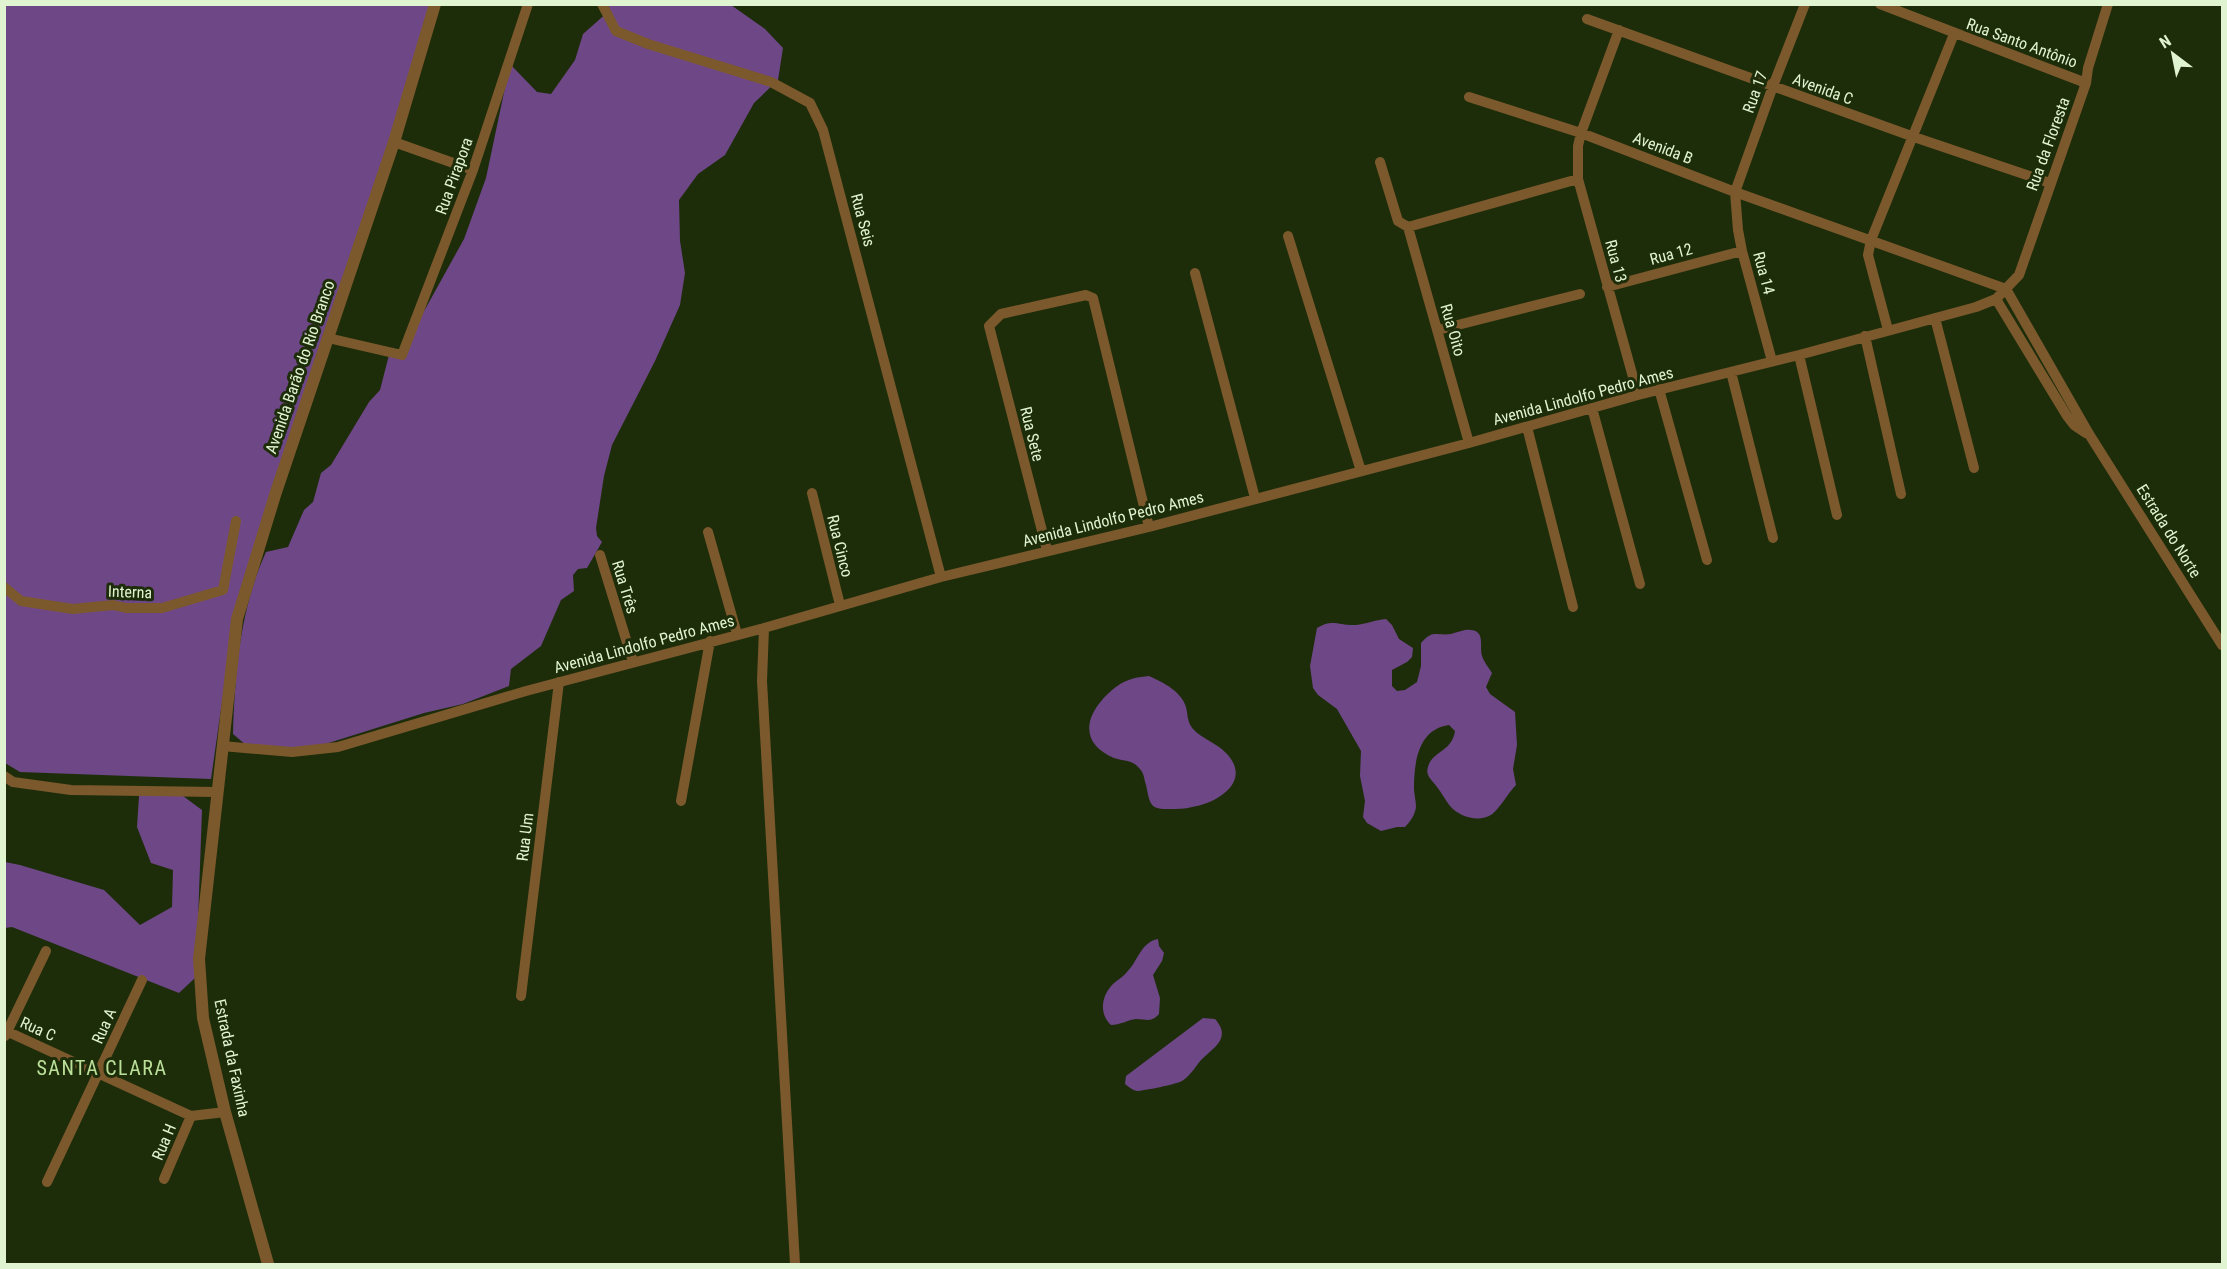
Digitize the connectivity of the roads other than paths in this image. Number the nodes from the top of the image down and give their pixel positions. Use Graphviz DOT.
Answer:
graph roads {
  1 [pos="435,4"];
  2 [pos="528,4"];
  3 [pos="591,4"];
  4 [pos="1805,4"];
  5 [pos="1880,4"];
  6 [pos="2108,4"];
  7 [pos="603,6"];
  8 [pos="1893,7"];
  9 [pos="1587,19"];
  10 [pos="1619,30"];
  11 [pos="1954,34"];
  12 [pos="2086,83"];
  13 [pos="1773,86"];
  14 [pos="1469,97"];
  15 [pos="1581,133"];
  16 [pos="1914,137"];
  17 [pos="394,142"];
  18 [pos="1380,162"];
  19 [pos="473,170"];
  20 [pos="1578,179"];
  21 [pos="2050,183"];
  22 [pos="1735,192"];
  23 [pos="1408,227"];
  24 [pos="1288,236"];
  25 [pos="1871,240"];
  26 [pos="1742,251"];
  27 [pos="1195,273"];
  28 [pos="1607,287"];
  29 [pos="2006,290"];
  30 [pos="1580,294"];
  31 [pos="1996,299"];
  32 [pos="1935,318"];
  33 [pos="1438,330"];
  34 [pos="1888,330"];
  35 [pos="1865,336"];
  36 [pos="328,338"];
  37 [pos="1799,355"];
  38 [pos="1772,361"];
  39 [pos="1731,372"];
  40 [pos="1659,389"];
  41 [pos="1638,395"];
  42 [pos="1592,408"];
  43 [pos="1527,427"];
  44 [pos="2089,434"];
  45 [pos="1469,443"];
  46 [pos="1974,468"];
  47 [pos="1361,471"];
  48 [pos="812,494"];
  49 [pos="1901,494"];
  50 [pos="1255,498"];
  51 [pos="1837,515"];
  52 [pos="236,521"];
  53 [pos="1149,526"];
  54 [pos="708,532"];
  55 [pos="1773,538"];
  56 [pos="1047,550"];
  57 [pos="600,555"];
  58 [pos="1707,560"];
  59 [pos="941,577"];
  60 [pos="1640,584"];
  61 [pos="4,586"];
  62 [pos="840,605"];
  63 [pos="1573,607"];
  64 [pos="764,628"];
  65 [pos="737,634"];
  66 [pos="710,641"];
  67 [pos="2223,645"];
  68 [pos="633,662"];
  69 [pos="559,682"];
  70 [pos="222,746"];
  71 [pos="4,776"];
  72 [pos="217,792"];
  73 [pos="681,801"];
  74 [pos="46,951"];
  75 [pos="142,980"];
  76 [pos="521,996"];
  77 [pos="5,1033"];
  78 [pos="100,1073"];
  79 [pos="225,1112"];
  80 [pos="191,1116"];
  81 [pos="164,1179"];
  82 [pos="47,1182"];
  83 [pos="268,1264"];
  84 [pos="795,1264"];
  1 -- 17 [label="street, Avenida Barão do Rio Branco"];
  2 -- 19 [label="street, Rua Pirapora"];
  3 -- 7 [label="street"];
  4 -- 13 [label="street, Rua 17"];
  5 -- 8 [label="street, Rua Santo Antônio"];
  6 -- 12 [label="street, Rua da Floresta"];
  7 -- 59 [label="street, Rua Seis"];
  8 -- 11 [label="street, Rua Santo Antônio"];
  9 -- 10 [label="street, Avenida C"];
  10 -- 13 [label="street, Avenida C"];
  10 -- 15 [label="street, Rua 13"];
  11 -- 12 [label="street, Rua Santo Antônio"];
  11 -- 16 [label="street"];
  12 -- 21 [label="street, Rua da Floresta"];
  13 -- 16 [label="street, Avenida C"];
  13 -- 22 [label="street, Rua 17"];
  14 -- 15 [label="street"];
  15 -- 20 [label="street, Rua 13"];
  15 -- 22 [label="street, Avenida B"];
  16 -- 21 [label="street, Avenida C"];
  16 -- 25 [label="street"];
  17 -- 19 [label="street"];
  17 -- 36 [label="street, Avenida Barão do Rio Branco"];
  18 -- 23 [label="street, Rua Oito"];
  19 -- 36 [label="street, Rua Pirapora"];
  20 -- 23 [label="street"];
  20 -- 28 [label="street, Rua 13"];
  21 -- 29 [label="street, Rua da Floresta"];
  22 -- 25 [label="street, Avenida B"];
  22 -- 26 [label="street, Rua 14"];
  23 -- 33 [label="street, Rua Oito"];
  24 -- 47 [label="street"];
  25 -- 29 [label="street, Avenida B"];
  25 -- 34 [label="street"];
  26 -- 28 [label="street, Rua 12"];
  26 -- 38 [label="street, Rua 14"];
  27 -- 50 [label="street"];
  28 -- 41 [label="street, Rua 13"];
  29 -- 31 [label="street, Avenida Lindolfo Pedro Ames"];
  29 -- 44 [label="street, Estrada do Norte"];
  30 -- 33 [label="street"];
  31 -- 32 [label="street, Avenida Lindolfo Pedro Ames"];
  31 -- 44 [label="street, Estrada do Norte"];
  32 -- 34 [label="street, Avenida Lindolfo Pedro Ames"];
  32 -- 46 [label="street"];
  33 -- 45 [label="street, Rua Oito"];
  34 -- 35 [label="street, Avenida Lindolfo Pedro Ames"];
  35 -- 37 [label="street, Avenida Lindolfo Pedro Ames"];
  35 -- 49 [label="street"];
  36 -- 70 [label="street, Avenida Barão do Rio Branco"];
  37 -- 38 [label="street, Avenida Lindolfo Pedro Ames"];
  37 -- 51 [label="street"];
  38 -- 39 [label="street, Avenida Lindolfo Pedro Ames"];
  39 -- 40 [label="street, Avenida Lindolfo Pedro Ames"];
  39 -- 55 [label="street"];
  40 -- 41 [label="street, Avenida Lindolfo Pedro Ames"];
  40 -- 58 [label="street"];
  41 -- 42 [label="street, Avenida Lindolfo Pedro Ames"];
  42 -- 43 [label="street, Avenida Lindolfo Pedro Ames"];
  42 -- 60 [label="street"];
  43 -- 45 [label="street, Avenida Lindolfo Pedro Ames"];
  43 -- 63 [label="street"];
  44 -- 67 [label="street, Estrada do Norte"];
  45 -- 47 [label="street, Avenida Lindolfo Pedro Ames"];
  47 -- 50 [label="street, Avenida Lindolfo Pedro Ames"];
  48 -- 62 [label="street, Rua Cinco"];
  50 -- 53 [label="street, Avenida Lindolfo Pedro Ames"];
  52 -- 61 [label="street, Interna"];
  53 -- 56 [label="street, Avenida Lindolfo Pedro Ames"];
  53 -- 56 [label="street, Rua Sete"];
  54 -- 65 [label="street"];
  56 -- 59 [label="street, Avenida Lindolfo Pedro Ames"];
  57 -- 68 [label="street, Rua Três"];
  59 -- 62 [label="street, Avenida Lindolfo Pedro Ames"];
  62 -- 64 [label="street, Avenida Lindolfo Pedro Ames"];
  64 -- 65 [label="street, Avenida Lindolfo Pedro Ames"];
  64 -- 84 [label="street"];
  65 -- 66 [label="street, Avenida Lindolfo Pedro Ames"];
  66 -- 68 [label="street, Avenida Lindolfo Pedro Ames"];
  66 -- 73 [label="street"];
  68 -- 69 [label="street, Avenida Lindolfo Pedro Ames"];
  69 -- 70 [label="street, Avenida Lindolfo Pedro Ames"];
  69 -- 76 [label="street, Rua Um"];
  70 -- 72 [label="street, Estrada da Faxinha"];
  71 -- 72 [label="street"];
  72 -- 79 [label="street, Estrada da Faxinha"];
  74 -- 77 [label="street"];
  75 -- 78 [label="street, Rua A"];
  77 -- 78 [label="street, Rua C"];
  78 -- 80 [label="street, Rua C"];
  78 -- 82 [label="street, Rua A"];
  79 -- 80 [label="street"];
  79 -- 83 [label="street, Estrada da Faxinha"];
  80 -- 81 [label="street, Rua H"];
}
